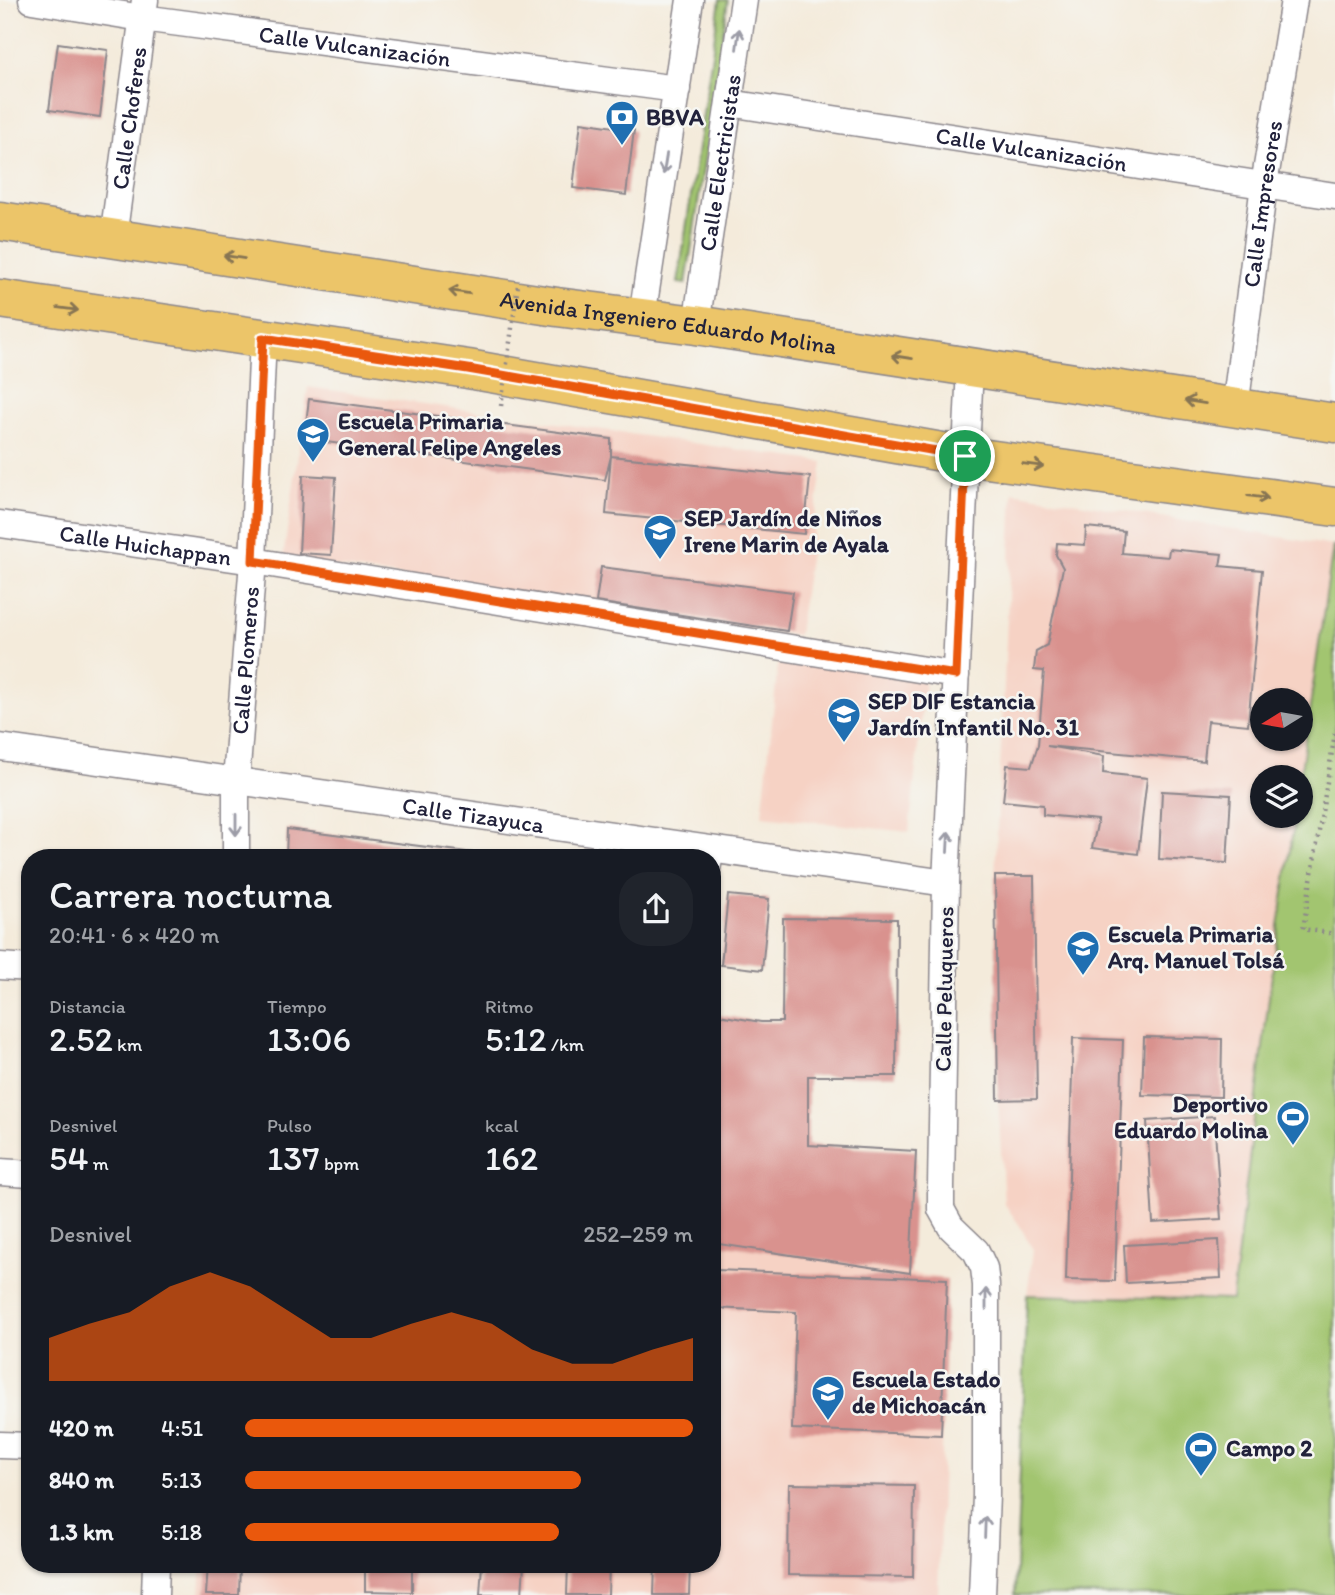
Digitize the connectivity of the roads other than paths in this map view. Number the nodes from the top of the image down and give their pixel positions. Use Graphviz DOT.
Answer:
graph roads {
  1 [pos="32,0"];
  2 [pos="690,0"];
  3 [pos="744,0"];
  4 [pos="1294,0"];
  5 [pos="143,9"];
  6 [pos="677,89"];
  7 [pos="729,103"];
  8 [pos="1264,185"];
  9 [pos="1335,196"];
  10 [pos="0,221"];
  11 [pos="113,238"];
  12 [pos="0,299"];
  13 [pos="642,317"];
  14 [pos="696,325"];
  15 [pos="263,338"];
  16 [pos="970,368"];
  17 [pos="1236,408"];
  18 [pos="1335,423"];
  19 [pos="965,456"];
  20 [pos="1335,507"];
  21 [pos="0,524"];
  22 [pos="253,561"];
  23 [pos="956,675"];
  24 [pos="0,747"];
  25 [pos="236,781"];
  26 [pos="236,849"];
  27 [pos="711,849"];
  28 [pos="721,850"];
  29 [pos="946,883"];
  30 [pos="0,966"];
  31 [pos="21,967"];
  32 [pos="0,1172"];
  33 [pos="21,1173"];
  34 [pos="0,1445"];
  35 [pos="21,1446"];
  36 [pos="156,1573"];
  37 [pos="155,1595"];
  38 [pos="982,1595"];
  1 -- 5 [label="street, Calle Vulcanización"];
  2 -- 6 [label="street"];
  7 -- 3 [label="street, Calle Electricistas, one-way"];
  4 -- 8 [label="street, Calle Impresores"];
  5 -- 6 [label="street, Calle Vulcanización"];
  5 -- 11 [label="street, Calle Choferes"];
  6 -- 13 [label="street, one-way"];
  7 -- 8 [label="street, Calle Vulcanización"];
  7 -- 14 [label="street, Calle Electricistas"];
  8 -- 9 [label="street, Calle Vulcanización"];
  8 -- 17 [label="street, Calle Impresores"];
  10 -- 11 [label="main road, Avenida Ingeniero Eduardo Molina"];
  13 -- 11 [label="main road, Avenida Ingeniero Eduardo Molina, one-way"];
  12 -- 15 [label="main road, one-way"];
  13 -- 14 [label="main road, Avenida Ingeniero Eduardo Molina"];
  16 -- 14 [label="main road, Avenida Ingeniero Eduardo Molina, one-way"];
  15 -- 19 [label="main road"];
  15 -- 22 [label="street, Calle Plomeros"];
  17 -- 16 [label="main road, Avenida Ingeniero Eduardo Molina, one-way"];
  16 -- 19 [label="street, Calle Peluqueros"];
  17 -- 18 [label="main road, Avenida Ingeniero Eduardo Molina"];
  19 -- 20 [label="main road, one-way"];
  19 -- 23 [label="street, Calle Peluqueros"];
  21 -- 22 [label="street, Calle Huichappan"];
  22 -- 23 [label="street, Calle Huichappan"];
  22 -- 25 [label="street, Calle Plomeros"];
  29 -- 23 [label="street, Calle Peluqueros, one-way"];
  24 -- 25 [label="street, Calle Tizayuca"];
  25 -- 26 [label="street, Calle Plomeros, one-way"];
  25 -- 27 [label="street, Calle Tizayuca"];
  28 -- 29 [label="street, Calle Tizayuca"];
  38 -- 29 [label="street, Calle Peluqueros, one-way"];
  30 -- 31 [label="street"];
  32 -- 33 [label="street"];
  34 -- 35 [label="street"];
  36 -- 37 [label="street"];
}
